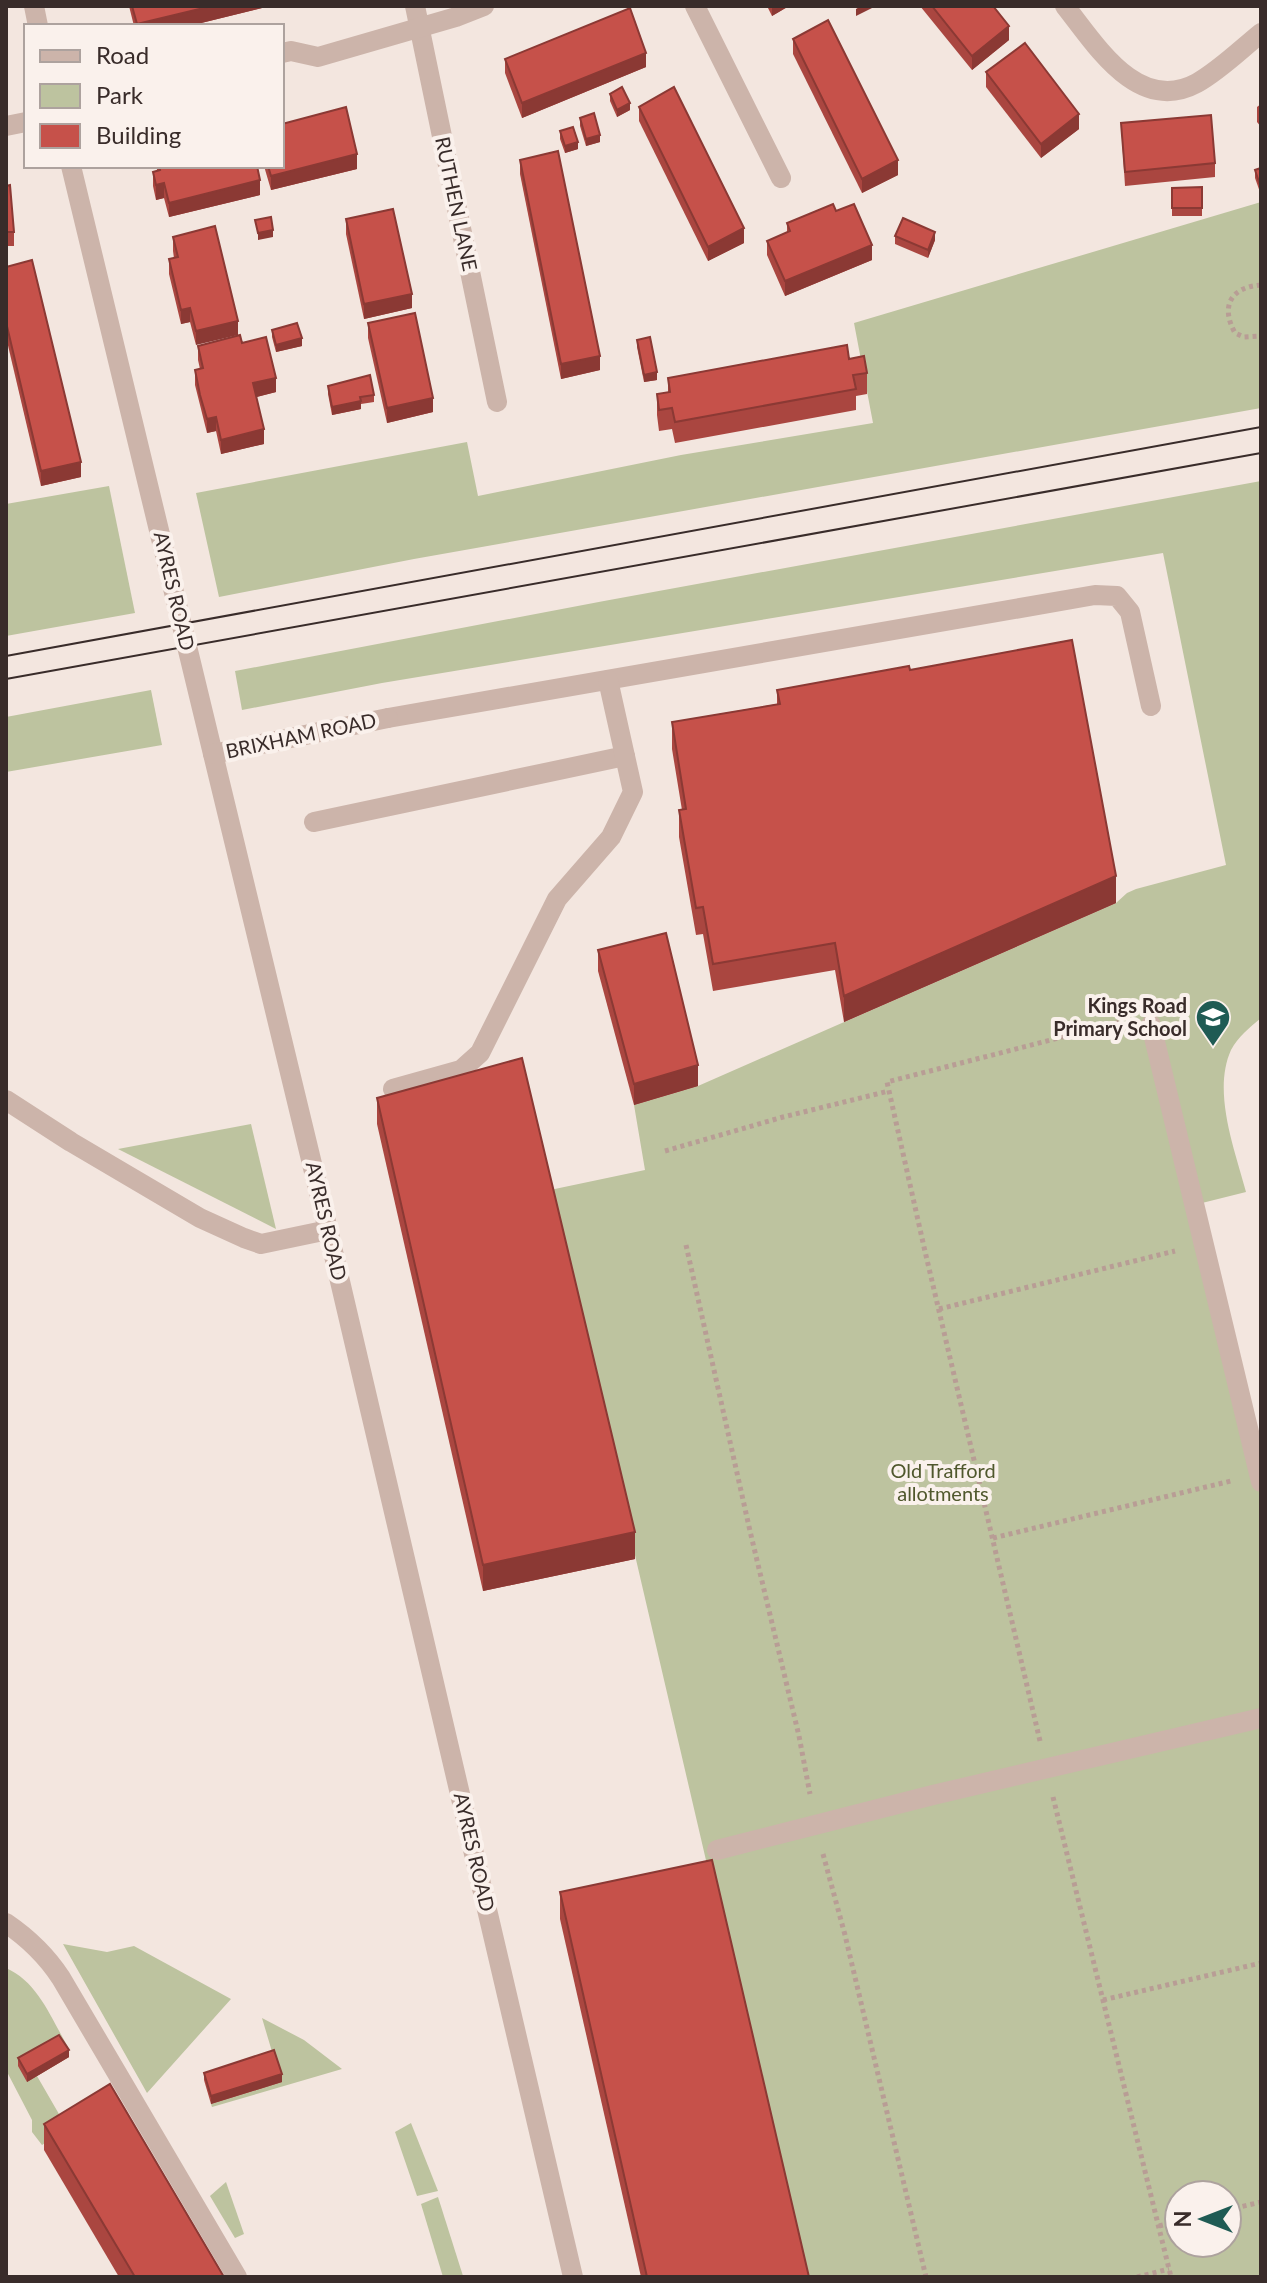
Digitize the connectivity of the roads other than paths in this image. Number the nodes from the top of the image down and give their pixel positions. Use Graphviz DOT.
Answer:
graph roads {
  1 [pos="415,6"];
  2 [pos="484,6"];
  3 [pos="695,6"];
  4 [pos="1065,6"];
  5 [pos="419,27"];
  6 [pos="1261,33"];
  7 [pos="284,53"];
  8 [pos="71,168"];
  9 [pos="781,178"];
  10 [pos="497,402"];
  11 [pos="608,680"];
  12 [pos="1151,706"];
  13 [pos="211,744"];
  14 [pos="625,756"];
  15 [pos="314,822"];
  16 [pos="1151,1025"];
  17 [pos="393,1089"];
  18 [pos="6,1100"];
  19 [pos="328,1230"];
  20 [pos="1260,1478"];
  21 [pos="1261,1718"];
  22 [pos="717,1850"];
  23 [pos="6,1923"];
  24 [pos="237,2277"];
  25 [pos="573,2277"];
  1 -- 5 [label="street, RUTHEN LANE"];
  2 -- 5 [label="street"];
  3 -- 9 [label="street"];
  4 -- 6 [label="street"];
  5 -- 7 [label="street"];
  5 -- 10 [label="street, RUTHEN LANE"];
  8 -- 13 [label="street, AYRES ROAD"];
  11 -- 12 [label="street, BRIXHAM ROAD"];
  11 -- 13 [label="street, BRIXHAM ROAD"];
  11 -- 14 [label="street"];
  13 -- 19 [label="street, AYRES ROAD"];
  14 -- 15 [label="street"];
  14 -- 17 [label="street"];
  16 -- 20 [label="street"];
  18 -- 19 [label="street"];
  19 -- 25 [label="street, AYRES ROAD"];
  21 -- 22 [label="street"];
  23 -- 24 [label="street"];
}
